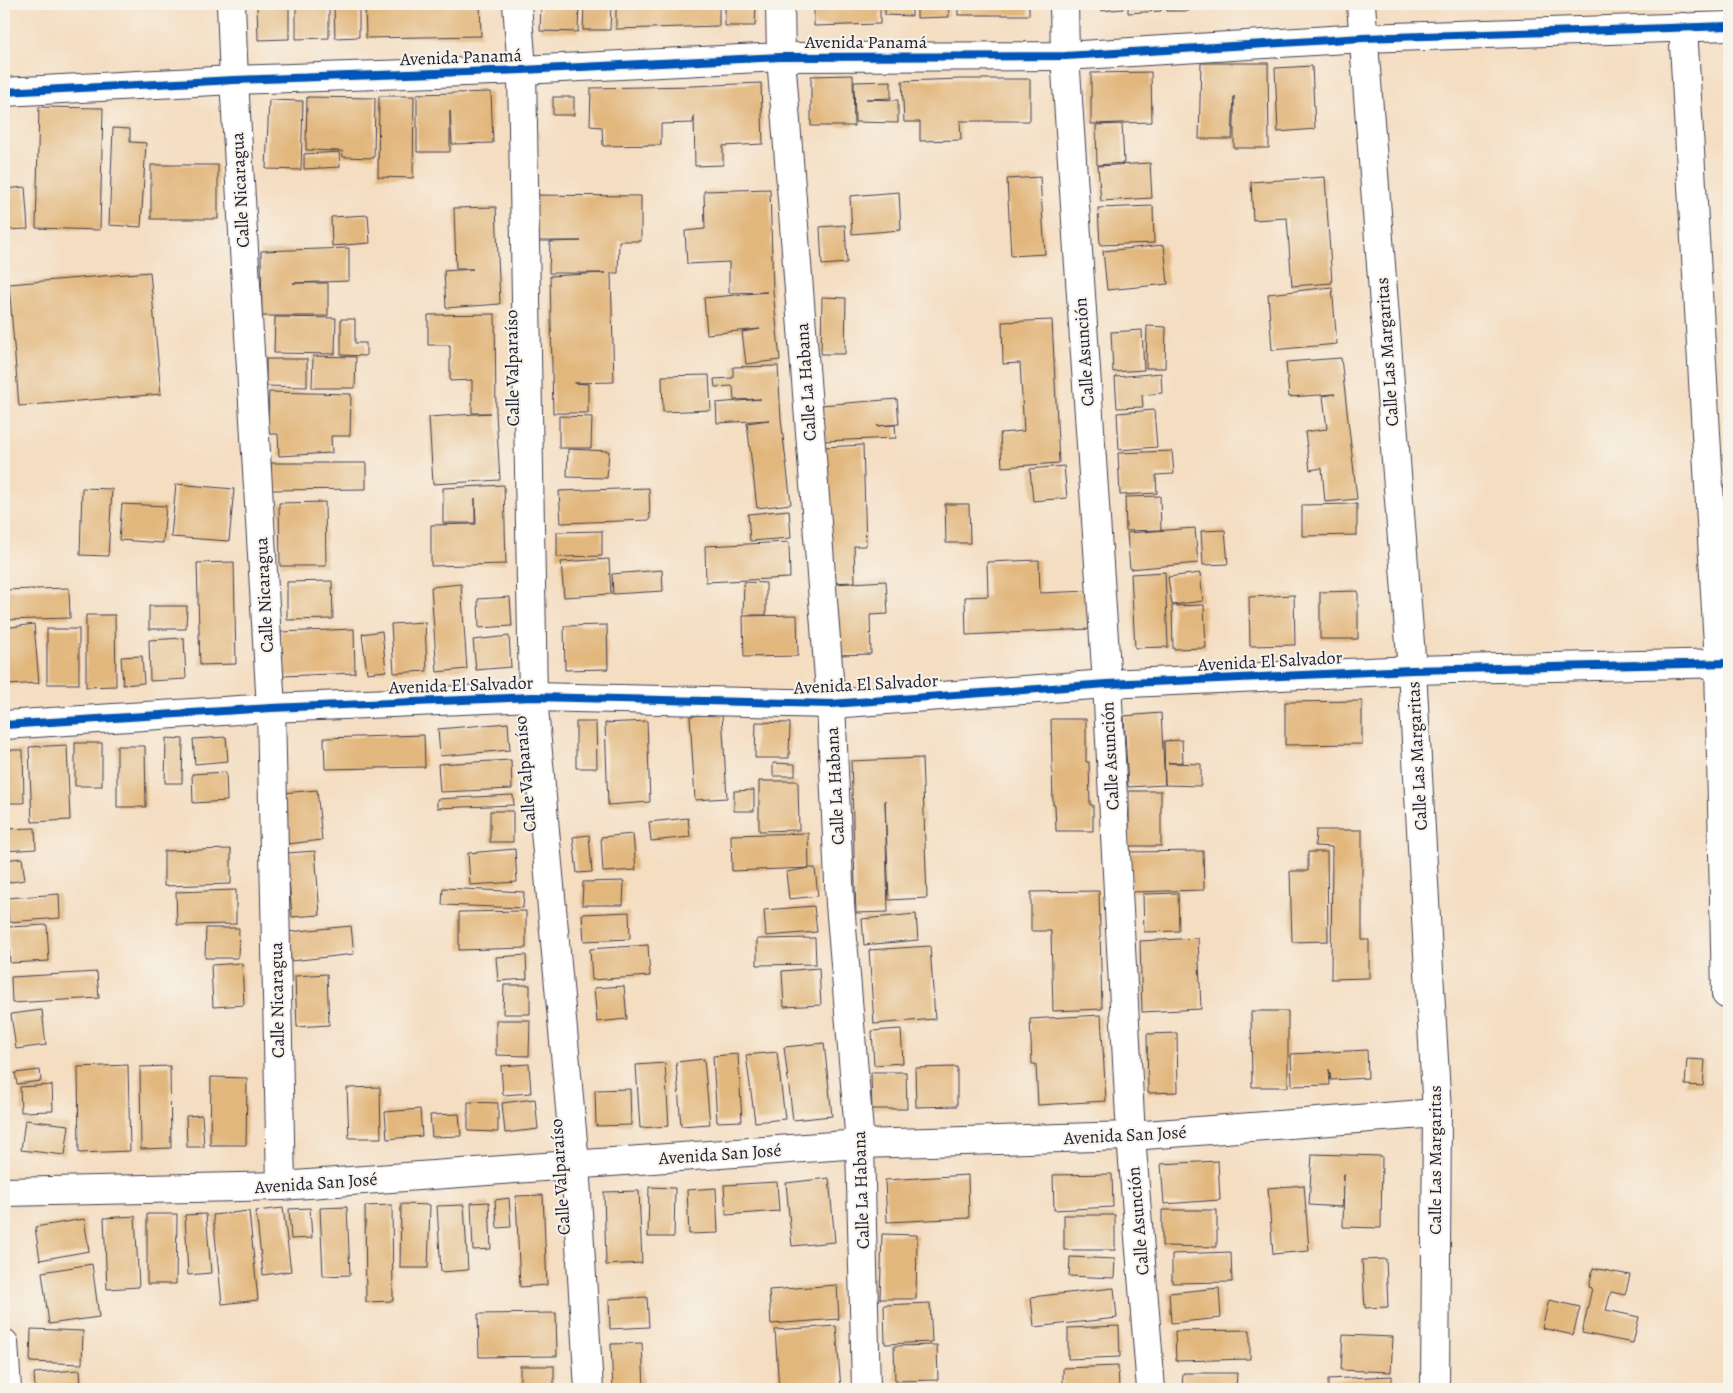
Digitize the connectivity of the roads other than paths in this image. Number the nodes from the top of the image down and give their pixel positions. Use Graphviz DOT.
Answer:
graph roads {
  1 [pos="231,4"];
  2 [pos="517,4"];
  3 [pos="780,4"];
  4 [pos="1064,4"];
  5 [pos="1361,4"];
  6 [pos="1729,26"];
  7 [pos="1683,27"];
  8 [pos="1363,38"];
  9 [pos="1065,56"];
  10 [pos="781,57"];
  11 [pos="522,70"];
  12 [pos="234,80"];
  13 [pos="4,92"];
  14 [pos="1724,663"];
  15 [pos="1412,670"];
  16 [pos="1106,684"];
  17 [pos="533,696"];
  18 [pos="831,704"];
  19 [pos="271,708"];
  20 [pos="4,725"];
  21 [pos="1726,994"];
  22 [pos="1437,1113"];
  23 [pos="1131,1136"];
  24 [pos="860,1144"];
  25 [pos="575,1164"];
  26 [pos="281,1186"];
  27 [pos="4,1192"];
  28 [pos="4,1343"];
  29 [pos="7,1389"];
  30 [pos="589,1389"];
  31 [pos="866,1389"];
  32 [pos="1151,1389"];
  33 [pos="1435,1389"];
  1 -- 12 [label="street, Calle Nicaragua"];
  2 -- 11 [label="street, Calle Valparaíso"];
  3 -- 10 [label="street, Calle La Habana"];
  4 -- 9 [label="street, Calle Asunción"];
  5 -- 8 [label="street, Calle Las Margaritas"];
  6 -- 7 [label="street, Avenida Panamá"];
  7 -- 8 [label="street, Avenida Panamá"];
  7 -- 14 [label="street"];
  8 -- 9 [label="street, Avenida Panamá"];
  8 -- 15 [label="street, Calle Las Margaritas"];
  9 -- 10 [label="street, Avenida Panamá"];
  9 -- 16 [label="street, Calle Asunción"];
  10 -- 11 [label="street, Avenida Panamá"];
  10 -- 18 [label="street, Calle La Habana"];
  11 -- 12 [label="street, Avenida Panamá"];
  11 -- 17 [label="street, Calle Valparaíso"];
  12 -- 13 [label="street, Avenida Panamá"];
  12 -- 19 [label="street, Calle Nicaragua"];
  14 -- 15 [label="street, Avenida El Salvador"];
  14 -- 21 [label="street"];
  15 -- 16 [label="street, Avenida El Salvador"];
  15 -- 22 [label="street, Calle Las Margaritas"];
  16 -- 18 [label="street, Avenida El Salvador"];
  16 -- 23 [label="street, Calle Asunción"];
  17 -- 18 [label="street, Avenida El Salvador"];
  17 -- 19 [label="street, Avenida El Salvador"];
  17 -- 25 [label="street, Calle Valparaíso"];
  18 -- 24 [label="street, Calle La Habana"];
  19 -- 20 [label="street, Avenida El Salvador"];
  19 -- 26 [label="street, Calle Nicaragua"];
  22 -- 23 [label="street, Avenida San José"];
  22 -- 33 [label="street, Calle Las Margaritas"];
  23 -- 24 [label="street, Avenida San José"];
  23 -- 32 [label="street, Calle Asunción"];
  24 -- 25 [label="street, Avenida San José"];
  24 -- 31 [label="street, Calle La Habana"];
  25 -- 26 [label="street, Avenida San José"];
  25 -- 30 [label="street, Calle Valparaíso"];
  26 -- 27 [label="street, Avenida San José"];
  28 -- 29 [label="street"];
}
